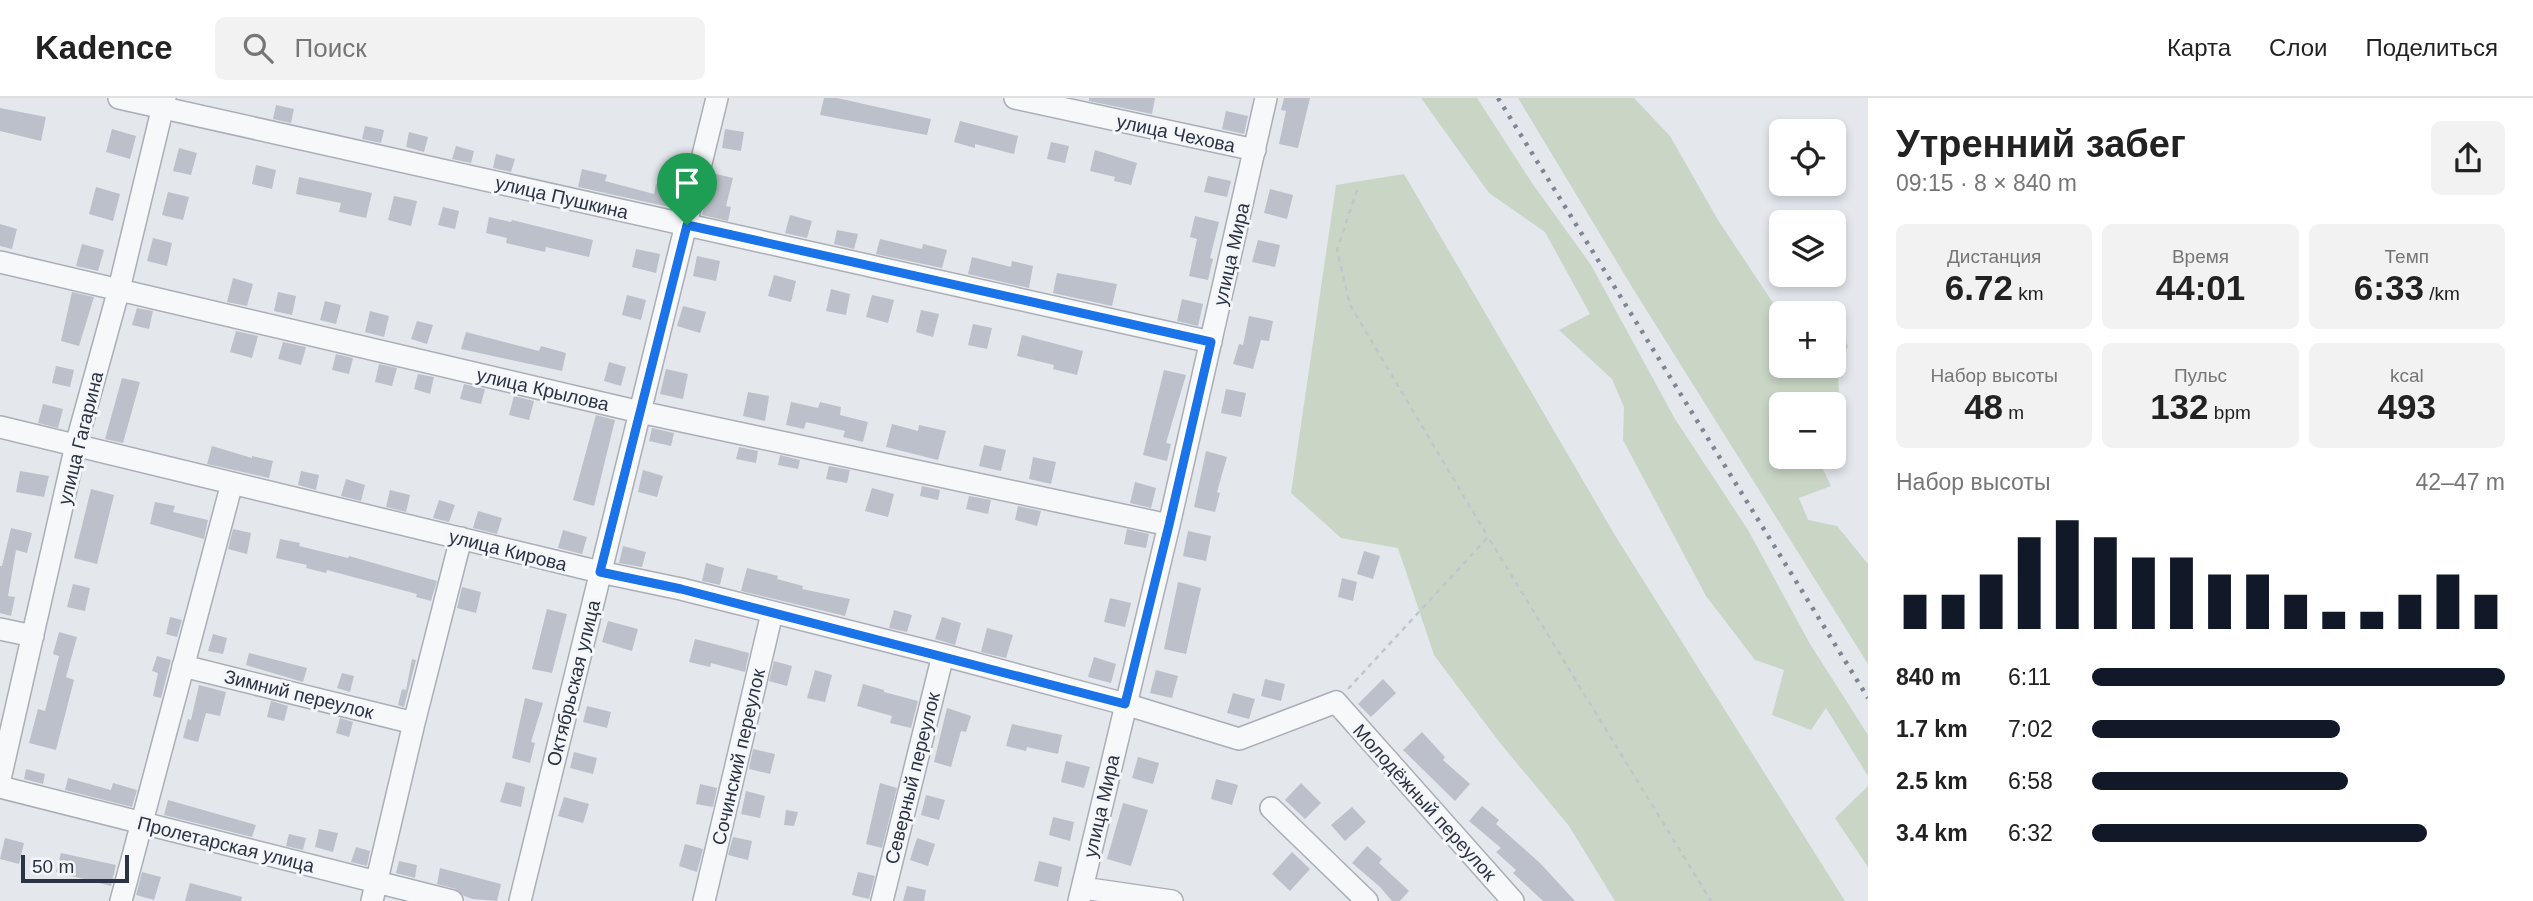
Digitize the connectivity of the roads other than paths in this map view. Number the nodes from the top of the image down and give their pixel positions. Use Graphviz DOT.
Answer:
graph roads {
  1 [pos="119,98"];
  2 [pos="717,98"];
  3 [pos="1015,98"];
  4 [pos="1266,98"];
  5 [pos="164,103"];
  6 [pos="1255,150"];
  7 [pos="687,225"];
  8 [pos="0,262"];
  9 [pos="119,289"];
  10 [pos="1211,342"];
  11 [pos="640,412"];
  12 [pos="0,427"];
  13 [pos="76,445"];
  14 [pos="232,483"];
  15 [pos="1169,525"];
  16 [pos="461,538"];
  17 [pos="600,572"];
  18 [pos="772,613"];
  19 [pos="0,629"];
  20 [pos="33,636"];
  21 [pos="943,655"];
  22 [pos="183,666"];
  23 [pos="1336,702"];
  24 [pos="1125,704"];
  25 [pos="414,723"];
  26 [pos="0,779"];
  27 [pos="0,787"];
  28 [pos="1271,808"];
  29 [pos="142,823"];
  30 [pos="374,891"];
  31 [pos="1081,895"];
  32 [pos="121,901"];
  33 [pos="452,901"];
  34 [pos="520,901"];
  35 [pos="704,901"];
  36 [pos="882,901"];
  37 [pos="1172,901"];
  38 [pos="1367,901"];
  39 [pos="1513,901"];
  1 -- 5 [label="street, улица Пушкина"];
  2 -- 7 [label="street, Октябрьская улица"];
  3 -- 6 [label="street, улица Чехова"];
  4 -- 6 [label="street, улица Мира"];
  5 -- 7 [label="street, улица Пушкина"];
  5 -- 9 [label="street, улица Гагарина"];
  6 -- 10 [label="street, улица Мира"];
  7 -- 10 [label="street, улица Пушкина"];
  7 -- 11 [label="street, Октябрьская улица"];
  8 -- 9 [label="street, улица Крылова"];
  9 -- 11 [label="street, улица Крылова"];
  9 -- 13 [label="street, улица Гагарина"];
  10 -- 15 [label="street, улица Мира"];
  11 -- 15 [label="street, улица Крылова"];
  11 -- 17 [label="street, Октябрьская улица"];
  12 -- 13 [label="street, улица Кирова"];
  13 -- 14 [label="street, улица Кирова"];
  13 -- 20 [label="street, улица Гагарина"];
  14 -- 16 [label="street, улица Кирова"];
  14 -- 22 [label="street"];
  15 -- 24 [label="street, улица Мира"];
  16 -- 17 [label="street, улица Кирова"];
  16 -- 25 [label="street"];
  17 -- 18 [label="street, улица Кирова"];
  17 -- 34 [label="street, Октябрьская улица"];
  18 -- 21 [label="street, улица Кирова"];
  18 -- 35 [label="street, Сочинский переулок"];
  19 -- 20 [label="street"];
  20 -- 26 [label="street, улица Гагарина"];
  21 -- 24 [label="street, улица Кирова"];
  21 -- 36 [label="street, Северный переулок"];
  22 -- 25 [label="street, Зимний переулок"];
  22 -- 29 [label="street"];
  23 -- 24 [label="street, улица Кирова"];
  23 -- 39 [label="street, Молодёжный переулок"];
  24 -- 31 [label="street, улица Мира"];
  25 -- 30 [label="street"];
  27 -- 29 [label="street, Пролетарская улица"];
  28 -- 38 [label="street"];
  29 -- 30 [label="street, Пролетарская улица"];
  29 -- 32 [label="street"];
  30 -- 33 [label="street, Пролетарская улица"];
  31 -- 37 [label="street"];
}
